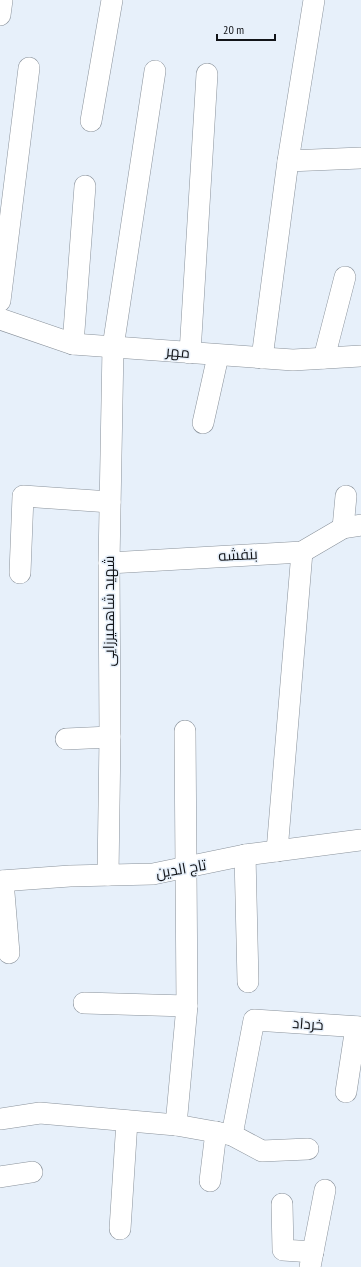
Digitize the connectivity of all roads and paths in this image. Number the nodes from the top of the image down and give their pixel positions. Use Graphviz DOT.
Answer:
graph roads {
  1 [pos="2,0"];
  2 [pos="112,0"];
  3 [pos="314,0"];
  4 [pos="0,14"];
  5 [pos="28,68"];
  6 [pos="155,71"];
  7 [pos="208,74"];
  8 [pos="91,121"];
  9 [pos="361,158"];
  10 [pos="288,161"];
  11 [pos="85,186"];
  12 [pos="345,277"];
  13 [pos="0,300"];
  14 [pos="0,318"];
  15 [pos="73,344"];
  16 [pos="113,347"];
  17 [pos="190,353"];
  18 [pos="218,356"];
  19 [pos="361,356"];
  20 [pos="262,358"];
  21 [pos="324,358"];
  22 [pos="203,423"];
  23 [pos="346,496"];
  24 [pos="110,502"];
  25 [pos="352,526"];
  26 [pos="302,552"];
  27 [pos="109,563"];
  28 [pos="20,573"];
  29 [pos="185,732"];
  30 [pos="110,737"];
  31 [pos="66,739"];
  32 [pos="361,840"];
  33 [pos="277,851"];
  34 [pos="245,856"];
  35 [pos="185,869"];
  36 [pos="108,875"];
  37 [pos="2,881"];
  38 [pos="9,953"];
  39 [pos="248,982"];
  40 [pos="84,1002"];
  41 [pos="187,1006"];
  42 [pos="359,1027"];
  43 [pos="346,1092"];
  44 [pos="0,1119"];
  45 [pos="127,1121"];
  46 [pos="176,1125"];
  47 [pos="224,1133"];
  48 [pos="308,1149"];
  49 [pos="32,1172"];
  50 [pos="0,1177"];
  51 [pos="210,1181"];
  52 [pos="325,1190"];
  53 [pos="282,1204"];
  54 [pos="120,1229"];
  55 [pos="311,1260"];
  1 -- 4 [label="street"];
  2 -- 8 [label="street"];
  3 -- 10 [label="street"];
  5 -- 13 [label="street"];
  6 -- 16 [label="street, شهید شاهمیرزایی"];
  7 -- 17 [label="street"];
  9 -- 10 [label="street"];
  10 -- 20 [label="street"];
  11 -- 15 [label="street"];
  12 -- 21 [label="street"];
  14 -- 15 [label="street, مهر"];
  15 -- 16 [label="street, مهر"];
  16 -- 17 [label="street, مهر"];
  16 -- 24 [label="street, شهید شاهمیرزایی"];
  17 -- 18 [label="street, مهر"];
  18 -- 20 [label="street, مهر"];
  18 -- 22 [label="street"];
  19 -- 21 [label="street, مهر"];
  20 -- 21 [label="street, مهر"];
  23 -- 25 [label="street"];
  24 -- 27 [label="street, شهید شاهمیرزایی"];
  24 -- 28 [label="street"];
  25 -- 26 [label="street, بنفشه"];
  26 -- 27 [label="street, بنفشه"];
  26 -- 33 [label="street"];
  27 -- 30 [label="street, شهید شاهمیرزایی"];
  29 -- 35 [label="street"];
  30 -- 31 [label="street"];
  30 -- 36 [label="street, شهید شاهمیرزایی"];
  32 -- 33 [label="street, تاج الدین"];
  33 -- 34 [label="street, تاج الدین"];
  34 -- 35 [label="street, تاج الدین"];
  34 -- 39 [label="street"];
  35 -- 36 [label="street, تاج الدین"];
  35 -- 41 [label="street"];
  36 -- 37 [label="street, تاج الدین"];
  37 -- 38 [label="street"];
  40 -- 41 [label="street"];
  41 -- 46 [label="street"];
  42 -- 43 [label="street"];
  42 -- 47 [label="street, خرداد"];
  44 -- 45 [label="street"];
  45 -- 46 [label="street"];
  45 -- 54 [label="street"];
  46 -- 47 [label="street"];
  47 -- 48 [label="street"];
  47 -- 51 [label="street"];
  49 -- 50 [label="street"];
  52 -- 55 [label="street"];
  53 -- 55 [label="street"];
}
